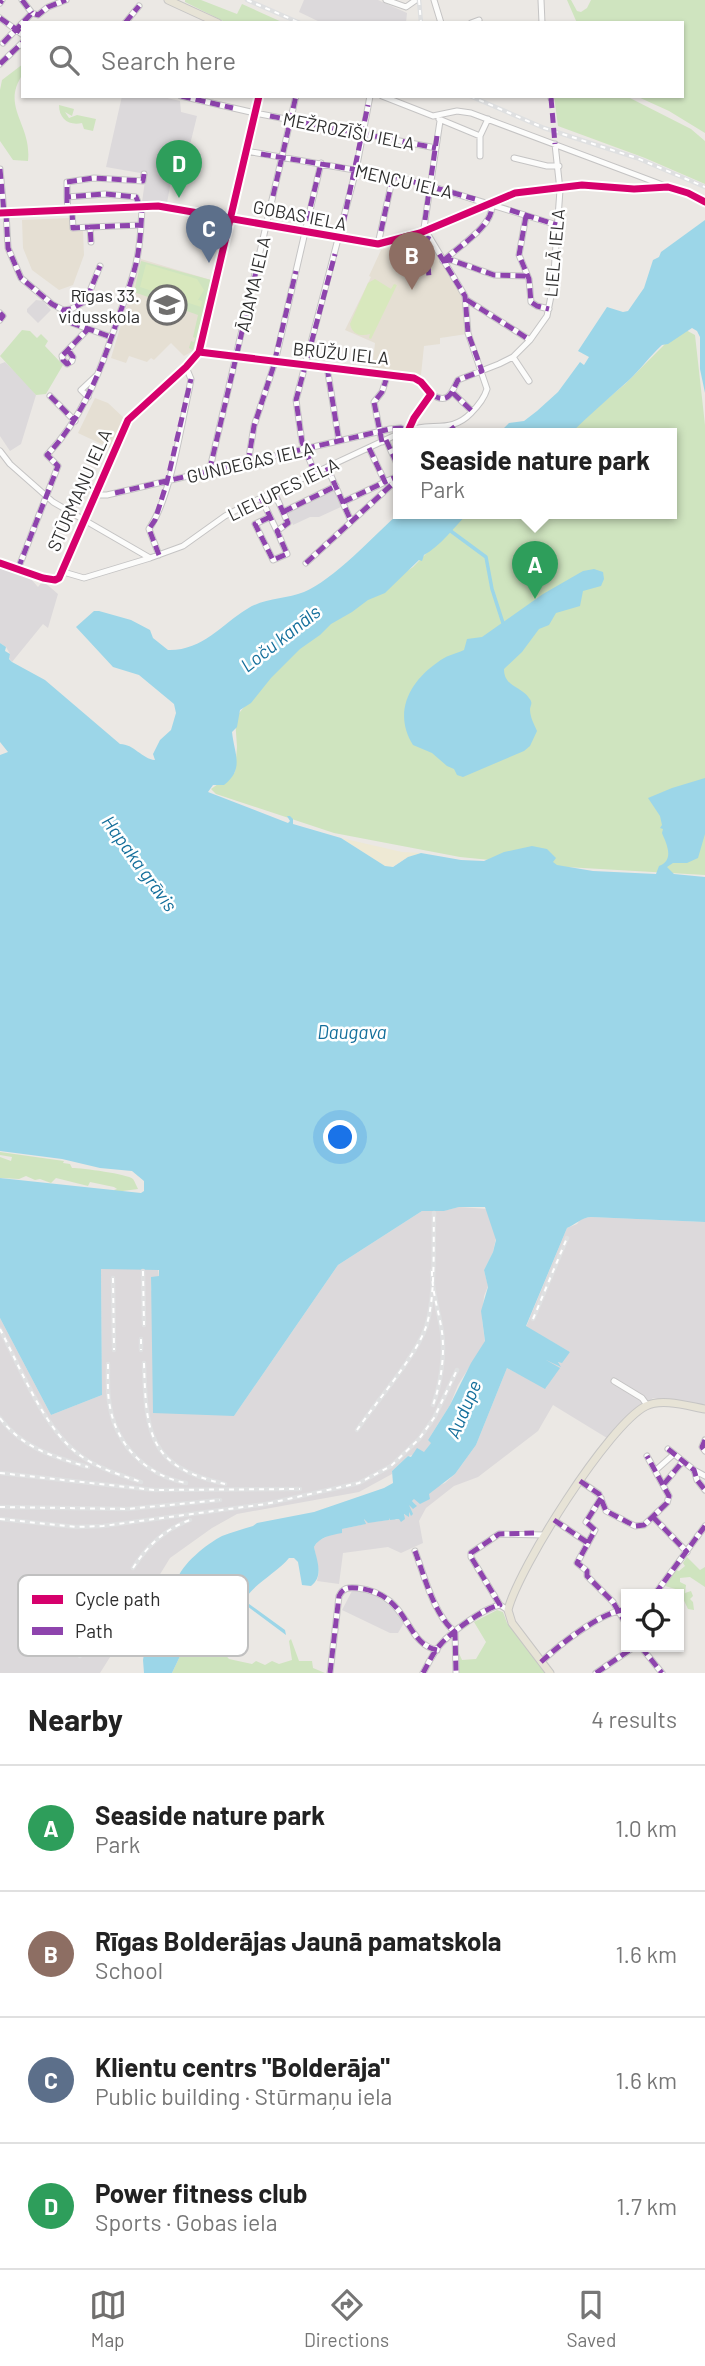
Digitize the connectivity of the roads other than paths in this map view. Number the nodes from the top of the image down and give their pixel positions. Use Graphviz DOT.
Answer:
graph roads {
  1 [pos="22,0"];
  2 [pos="66,0"];
  3 [pos="169,0"];
  4 [pos="386,0"];
  5 [pos="416,0"];
  6 [pos="434,0"];
  7 [pos="541,0"];
  8 [pos="139,6"];
  9 [pos="32,13"];
  10 [pos="131,16"];
  11 [pos="0,19"];
  12 [pos="24,21"];
  13 [pos="127,21"];
  14 [pos="136,21"];
  15 [pos="214,21"];
  16 [pos="440,21"];
  17 [pos="542,21"];
  18 [pos="21,24"];
  19 [pos="16,29"];
  20 [pos="21,33"];
  21 [pos="3,43"];
  22 [pos="21,44"];
  23 [pos="0,64"];
  24 [pos="191,98"];
  25 [pos="259,98"];
  26 [pos="296,98"];
  27 [pos="370,98"];
  28 [pos="387,98"];
  29 [pos="255,113"];
  30 [pos="291,119"];
  31 [pos="439,119"];
  32 [pos="488,119"];
  33 [pos="363,134"];
  34 [pos="480,136"];
  35 [pos="555,144"];
  36 [pos="436,148"];
  37 [pos="246,151"];
  38 [pos="480,156"];
  39 [pos="282,157"];
  40 [pos="514,158"];
  41 [pos="321,163"];
  42 [pos="559,166"];
  43 [pos="0,169"];
  44 [pos="356,170"];
  45 [pos="144,174"];
  46 [pos="393,176"];
  47 [pos="429,185"];
  48 [pos="668,187"];
  49 [pos="560,188"];
  50 [pos="67,197"];
  51 [pos="705,202"];
  52 [pos="491,204"];
  53 [pos="141,207"];
  54 [pos="70,210"];
  55 [pos="3,212"];
  56 [pos="526,216"];
  57 [pos="230,218"];
  58 [pos="141,225"];
  59 [pos="266,225"];
  60 [pos="557,225"];
  61 [pos="90,227"];
  62 [pos="425,231"];
  63 [pos="305,232"];
  64 [pos="340,238"];
  65 [pos="91,242"];
  66 [pos="378,244"];
  67 [pos="443,261"];
  68 [pos="100,266"];
  69 [pos="527,276"];
  70 [pos="467,300"];
  71 [pos="548,309"];
  72 [pos="63,310"];
  73 [pos="0,313"];
  74 [pos="0,320"];
  75 [pos="88,329"];
  76 [pos="111,337"];
  77 [pos="530,340"];
  78 [pos="68,350"];
  79 [pos="200,352"];
  80 [pos="513,357"];
  81 [pos="236,358"];
  82 [pos="275,362"];
  83 [pos="305,365"];
  84 [pos="186,367"];
  85 [pos="327,368"];
  86 [pos="482,371"];
  87 [pos="388,374"];
  88 [pos="529,381"];
  89 [pos="453,393"];
  90 [pos="432,394"];
  91 [pos="50,396"];
  92 [pos="472,411"];
  93 [pos="75,421"];
  94 [pos="457,425"];
  95 [pos="407,428"];
  96 [pos="417,428"];
  97 [pos="453,428"];
  98 [pos="393,429"];
  99 [pos="378,432"];
  100 [pos="393,437"];
  101 [pos="339,441"];
  102 [pos="384,441"];
  103 [pos="369,448"];
  104 [pos="304,449"];
  105 [pos="0,451"];
  106 [pos="393,457"];
  107 [pos="248,463"];
  108 [pos="327,467"];
  109 [pos="212,471"];
  110 [pos="315,473"];
  111 [pos="393,479"];
  112 [pos="167,482"];
  113 [pos="386,482"];
  114 [pos="393,482"];
  115 [pos="336,486"];
  116 [pos="371,489"];
  117 [pos="274,492"];
  118 [pos="94,495"];
  119 [pos="46,496"];
  120 [pos="261,498"];
  121 [pos="376,500"];
  122 [pos="342,502"];
  123 [pos="283,512"];
  124 [pos="270,517"];
  125 [pos="83,520"];
  126 [pos="351,522"];
  127 [pos="277,531"];
  128 [pos="159,555"];
  129 [pos="150,558"];
  130 [pos="0,563"];
  131 [pos="306,563"];
  132 [pos="18,569"];
  133 [pos="61,571"];
  134 [pos="614,1381"];
  135 [pos="647,1405"];
  136 [pos="705,1409"];
  137 [pos="705,1440"];
  138 [pos="668,1449"];
  139 [pos="705,1451"];
  140 [pos="674,1454"];
  141 [pos="647,1456"];
  142 [pos="683,1461"];
  143 [pos="656,1470"];
  144 [pos="694,1470"];
  145 [pos="705,1476"];
  146 [pos="580,1481"];
  147 [pos="664,1484"];
  148 [pos="705,1490"];
  149 [pos="601,1498"];
  150 [pos="653,1517"];
  151 [pos="554,1520"];
  152 [pos="705,1526"];
  153 [pos="545,1535"];
  154 [pos="589,1543"];
  155 [pos="415,1550"];
  156 [pos="687,1552"];
  157 [pos="659,1589"];
  158 [pos="500,1605"];
  159 [pos="618,1610"];
  160 [pos="508,1611"];
  161 [pos="621,1615"];
  162 [pos="455,1632"];
  163 [pos="437,1650"];
  164 [pos="627,1652"];
  165 [pos="645,1652"];
  166 [pos="541,1662"];
  167 [pos="330,1673"];
  168 [pos="423,1673"];
  169 [pos="456,1673"];
  170 [pos="550,1673"];
  171 [pos="596,1673"];
  172 [pos="662,1673"];
  1 -- 9 [label="street"];
  2 -- 9 [label="street"];
  3 -- 15 [label="main road"];
  4 -- 5 [label="street"];
  6 -- 16 [label="street"];
  7 -- 17 [label="street"];
  8 -- 10 [label="street"];
  9 -- 12 [label="street"];
  10 -- 13 [label="street"];
  10 -- 14 [label="street"];
  11 -- 19 [label="street"];
  18 -- 19 [label="street"];
  19 -- 20 [label="street"];
  19 -- 21 [label="street"];
  22 -- 23 [label="street"];
  24 -- 29 [label="street, MEŽROZĪŠU IELA"];
  25 -- 29 [label="street"];
  26 -- 30 [label="street, ĀDAMA IELA"];
  27 -- 33 [label="street"];
  28 -- 31 [label="street"];
  29 -- 30 [label="street, MEŽROZĪŠU IELA"];
  29 -- 37 [label="street"];
  30 -- 33 [label="street, MEŽROZĪŠU IELA"];
  30 -- 39 [label="street, ĀDAMA IELA"];
  31 -- 32 [label="street"];
  31 -- 34 [label="street"];
  31 -- 36 [label="street"];
  32 -- 34 [label="street"];
  32 -- 35 [label="street"];
  33 -- 36 [label="street, MEŽROZĪŠU IELA"];
  33 -- 44 [label="street"];
  34 -- 38 [label="street"];
  35 -- 42 [label="street, LIELĀ IELA"];
  35 -- 48 [label="street"];
  36 -- 47 [label="street"];
  37 -- 39 [label="street, MENCU IELA"];
  37 -- 57 [label="street"];
  39 -- 41 [label="street, MENCU IELA"];
  39 -- 59 [label="street, ĀDAMA IELA"];
  40 -- 42 [label="street"];
  41 -- 44 [label="street, MENCU IELA"];
  41 -- 63 [label="street"];
  42 -- 49 [label="street, LIELĀ IELA"];
  43 -- 55 [label="street"];
  44 -- 46 [label="street, MENCU IELA"];
  44 -- 64 [label="street"];
  45 -- 50 [label="street"];
  46 -- 47 [label="street, MENCU IELA"];
  46 -- 66 [label="street"];
  47 -- 52 [label="street, MENCU IELA"];
  47 -- 62 [label="street"];
  48 -- 49 [label="street, GOBAS IELA"];
  48 -- 51 [label="street"];
  49 -- 52 [label="street, GOBAS IELA"];
  49 -- 60 [label="street, LIELĀ IELA"];
  50 -- 53 [label="street"];
  50 -- 54 [label="street"];
  52 -- 56 [label="street, MENCU IELA"];
  52 -- 62 [label="street, GOBAS IELA"];
  52 -- 67 [label="street"];
  53 -- 54 [label="street, GOBAS IELA"];
  53 -- 57 [label="street, GOBAS IELA"];
  53 -- 58 [label="street"];
  54 -- 55 [label="street, GOBAS IELA"];
  54 -- 61 [label="street"];
  55 -- 72 [label="street"];
  56 -- 60 [label="street, MENCU IELA"];
  56 -- 69 [label="street"];
  57 -- 59 [label="street, GOBAS IELA"];
  57 -- 79 [label="street"];
  58 -- 61 [label="street"];
  58 -- 76 [label="street"];
  59 -- 63 [label="street, GOBAS IELA"];
  59 -- 81 [label="street, ĀDAMA IELA"];
  60 -- 71 [label="street, LIELĀ IELA"];
  61 -- 65 [label="street"];
  62 -- 66 [label="street, GOBAS IELA"];
  62 -- 67 [label="street"];
  63 -- 64 [label="street, GOBAS IELA"];
  63 -- 82 [label="street"];
  64 -- 66 [label="street, GOBAS IELA"];
  64 -- 83 [label="street"];
  67 -- 69 [label="street"];
  67 -- 70 [label="street"];
  68 -- 72 [label="street"];
  69 -- 71 [label="street"];
  70 -- 77 [label="street"];
  70 -- 86 [label="street"];
  71 -- 77 [label="street, LIELĀ IELA"];
  72 -- 75 [label="street"];
  73 -- 74 [label="street"];
  75 -- 76 [label="street"];
  75 -- 78 [label="street"];
  76 -- 93 [label="street"];
  77 -- 80 [label="street, LIELĀ IELA"];
  79 -- 81 [label="street, BRŪŽU IELA"];
  79 -- 84 [label="street, STŪRMAŅU IELA"];
  80 -- 86 [label="street, LIELĀ IELA"];
  80 -- 88 [label="street"];
  81 -- 82 [label="street, BRŪŽU IELA"];
  81 -- 109 [label="street, ĀDAMA IELA"];
  82 -- 83 [label="street, BRŪŽU IELA"];
  82 -- 107 [label="street"];
  83 -- 85 [label="street, BRŪŽU IELA"];
  83 -- 104 [label="street"];
  84 -- 112 [label="street"];
  84 -- 118 [label="street, STŪRMAŅU IELA"];
  85 -- 87 [label="street, BRŪŽU IELA"];
  85 -- 101 [label="street"];
  86 -- 89 [label="street, LIELĀ IELA"];
  86 -- 92 [label="street"];
  87 -- 90 [label="street, BRŪŽU IELA"];
  87 -- 99 [label="street"];
  89 -- 90 [label="street"];
  89 -- 92 [label="street"];
  90 -- 95 [label="street"];
  91 -- 93 [label="street"];
  92 -- 94 [label="street"];
  93 -- 119 [label="street"];
  94 -- 96 [label="street, LIELUPES IELA"];
  94 -- 97 [label="street"];
  98 -- 99 [label="street, GUNDEGAS IELA"];
  99 -- 101 [label="street, GUNDEGAS IELA"];
  99 -- 102 [label="street"];
  100 -- 102 [label="street, LIELUPES IELA"];
  101 -- 104 [label="street, GUNDEGAS IELA"];
  102 -- 103 [label="street, LIELUPES IELA"];
  102 -- 106 [label="street"];
  103 -- 108 [label="street, LIELUPES IELA"];
  103 -- 113 [label="street"];
  104 -- 107 [label="street, GUNDEGAS IELA"];
  104 -- 110 [label="street"];
  105 -- 119 [label="street"];
  107 -- 109 [label="street, GUNDEGAS IELA"];
  108 -- 110 [label="street, LIELUPES IELA"];
  108 -- 115 [label="street"];
  109 -- 112 [label="street, GUNDEGAS IELA"];
  110 -- 117 [label="street, LIELUPES IELA"];
  111 -- 113 [label="street"];
  112 -- 118 [label="street, GUNDEGAS IELA"];
  112 -- 128 [label="street"];
  113 -- 116 [label="street"];
  114 -- 121 [label="street"];
  115 -- 122 [label="street"];
  115 -- 123 [label="street"];
  116 -- 121 [label="street"];
  116 -- 122 [label="street"];
  117 -- 120 [label="street, LIELUPES IELA"];
  117 -- 123 [label="street"];
  118 -- 125 [label="street, STŪRMAŅU IELA"];
  119 -- 125 [label="street"];
  119 -- 132 [label="street"];
  120 -- 124 [label="street"];
  120 -- 128 [label="street, LIELUPES IELA"];
  121 -- 126 [label="street"];
  122 -- 126 [label="street"];
  123 -- 127 [label="street"];
  124 -- 127 [label="street"];
  124 -- 127 [label="street"];
  125 -- 129 [label="street"];
  125 -- 133 [label="street, STŪRMAŅU IELA"];
  126 -- 131 [label="street"];
  128 -- 129 [label="street, LIELUPES IELA"];
  129 -- 133 [label="street, LIELUPES IELA"];
  130 -- 132 [label="street, STŪRMAŅU IELA"];
  132 -- 133 [label="street, STŪRMAŅU IELA"];
  134 -- 135 [label="street"];
  135 -- 136 [label="main road"];
  135 -- 146 [label="main road"];
  137 -- 139 [label="street"];
  138 -- 140 [label="street"];
  140 -- 142 [label="street"];
  140 -- 143 [label="street"];
  141 -- 143 [label="street"];
  142 -- 144 [label="street"];
  142 -- 147 [label="street"];
  143 -- 147 [label="street"];
  144 -- 145 [label="street"];
  144 -- 148 [label="street"];
  146 -- 149 [label="street"];
  146 -- 151 [label="main road"];
  147 -- 150 [label="street"];
  149 -- 150 [label="street"];
  149 -- 154 [label="street"];
  150 -- 156 [label="street"];
  151 -- 153 [label="main road"];
  151 -- 154 [label="street"];
  152 -- 156 [label="street"];
  153 -- 158 [label="street"];
  153 -- 160 [label="main road"];
  154 -- 159 [label="street"];
  155 -- 162 [label="street"];
  156 -- 157 [label="street"];
  158 -- 160 [label="street"];
  158 -- 162 [label="street"];
  159 -- 161 [label="street"];
  159 -- 166 [label="street"];
  160 -- 166 [label="main road"];
  162 -- 163 [label="street"];
  162 -- 169 [label="street"];
  163 -- 167 [label="street"];
  163 -- 168 [label="street"];
  164 -- 171 [label="street"];
  165 -- 172 [label="street"];
  166 -- 170 [label="main road"];
}
